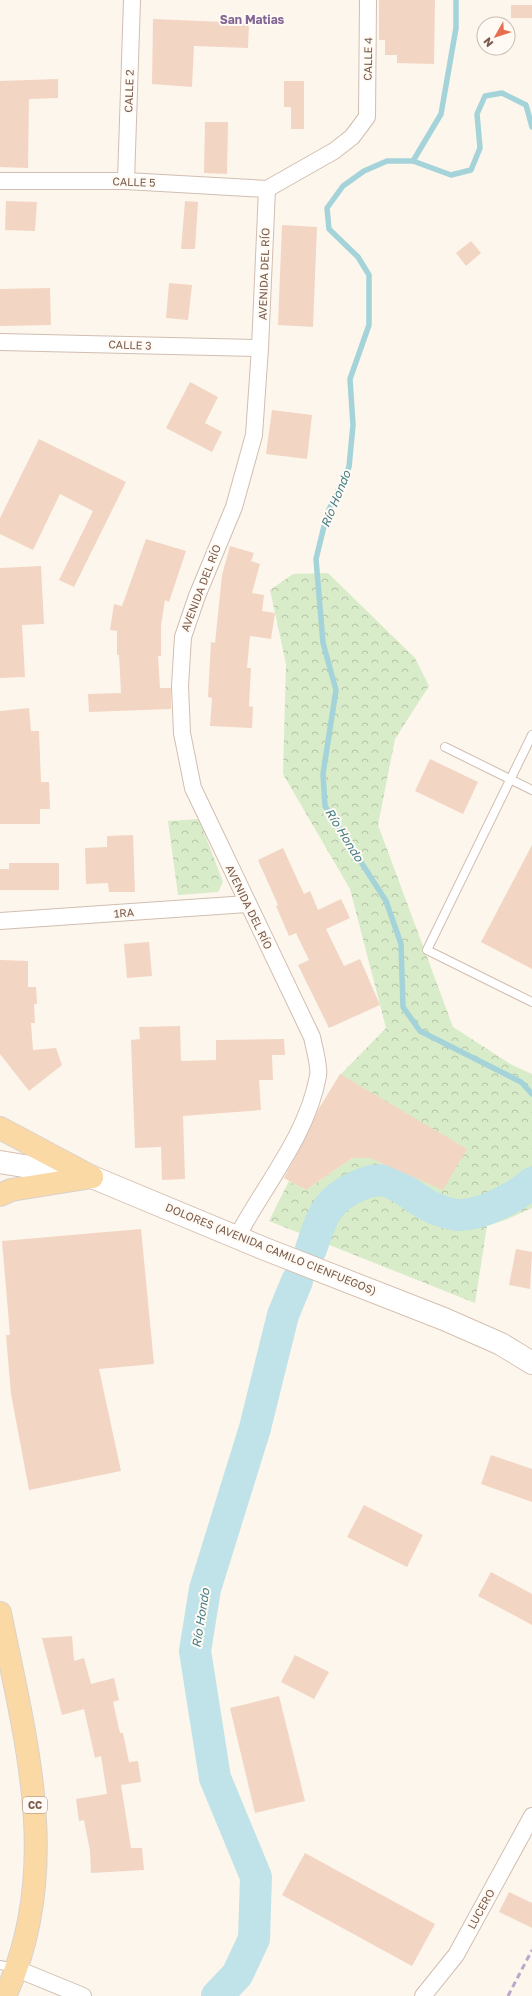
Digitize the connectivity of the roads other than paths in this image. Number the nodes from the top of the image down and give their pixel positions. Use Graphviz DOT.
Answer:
graph roads {
  1 [pos="132,0"];
  2 [pos="368,0"];
  3 [pos="0,181"];
  4 [pos="126,181"];
  5 [pos="267,189"];
  6 [pos="0,342"];
  7 [pos="260,348"];
  8 [pos="532,735"];
  9 [pos="445,747"];
  10 [pos="510,779"];
  11 [pos="532,790"];
  12 [pos="248,904"];
  13 [pos="0,922"];
  14 [pos="532,1002"];
  15 [pos="0,1128"];
  16 [pos="0,1162"];
  17 [pos="92,1177"];
  18 [pos="0,1195"];
  19 [pos="237,1236"];
  20 [pos="532,1363"];
  21 [pos="0,1613"];
  22 [pos="532,1816"];
  23 [pos="9,1967"];
  24 [pos="5,1996"];
  25 [pos="83,1996"];
  26 [pos="423,1996"];
  1 -- 4 [label="street, CALLE 2"];
  2 -- 5 [label="street, CALLE 4"];
  3 -- 4 [label="street, CALLE 5"];
  4 -- 5 [label="street, CALLE 5"];
  5 -- 7 [label="street, AVENIDA DEL RÍO"];
  6 -- 7 [label="street, CALLE 3"];
  7 -- 12 [label="street, AVENIDA DEL RÍO"];
  8 -- 10 [label="lane"];
  9 -- 10 [label="lane"];
  10 -- 11 [label="lane"];
  10 -- 14 [label="lane"];
  12 -- 13 [label="street, 1RA"];
  12 -- 19 [label="street, AVENIDA DEL RÍO"];
  15 -- 17 [label="main road"];
  16 -- 17 [label="main road, DOLORES (AVENIDA CAMILO CIENFUEGOS)"];
  17 -- 18 [label="main road"];
  17 -- 19 [label="main road, DOLORES (AVENIDA CAMILO CIENFUEGOS)"];
  19 -- 20 [label="main road, DOLORES (AVENIDA CAMILO CIENFUEGOS)"];
  21 -- 23 [label="main road, CC"];
  22 -- 26 [label="street, LUCERO"];
  23 -- 24 [label="main road, CC"];
  23 -- 25 [label="street"];
}
